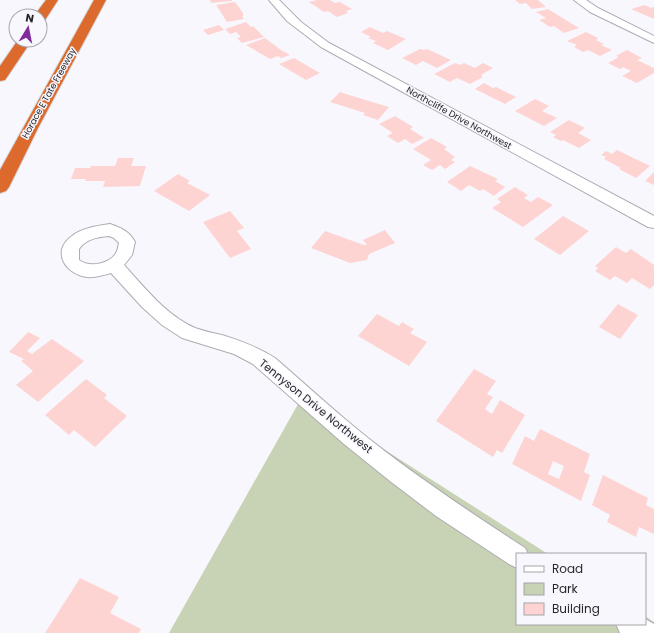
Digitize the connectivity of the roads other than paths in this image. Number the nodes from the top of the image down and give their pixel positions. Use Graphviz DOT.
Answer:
graph roads {
  1 [pos="100,0"];
  2 [pos="274,0"];
  3 [pos="579,0"];
  4 [pos="654,40"];
  5 [pos="19,48"];
  6 [pos="0,77"];
  7 [pos="0,187"];
  8 [pos="654,223"];
  9 [pos="113,264"];
  10 [pos="516,555"];
  11 [pos="631,625"];
  12 [pos="645,633"];
  1 -- 7 [label="highway, Horace E Tate Freeway"];
  2 -- 8 [label="street, Northcliffe Drive Northwest"];
  3 -- 4 [label="street"];
  5 -- 6 [label="highway"];
  9 -- 10 [label="street, Tennyson Drive Northwest"];
  11 -- 12 [label="street"];
}
